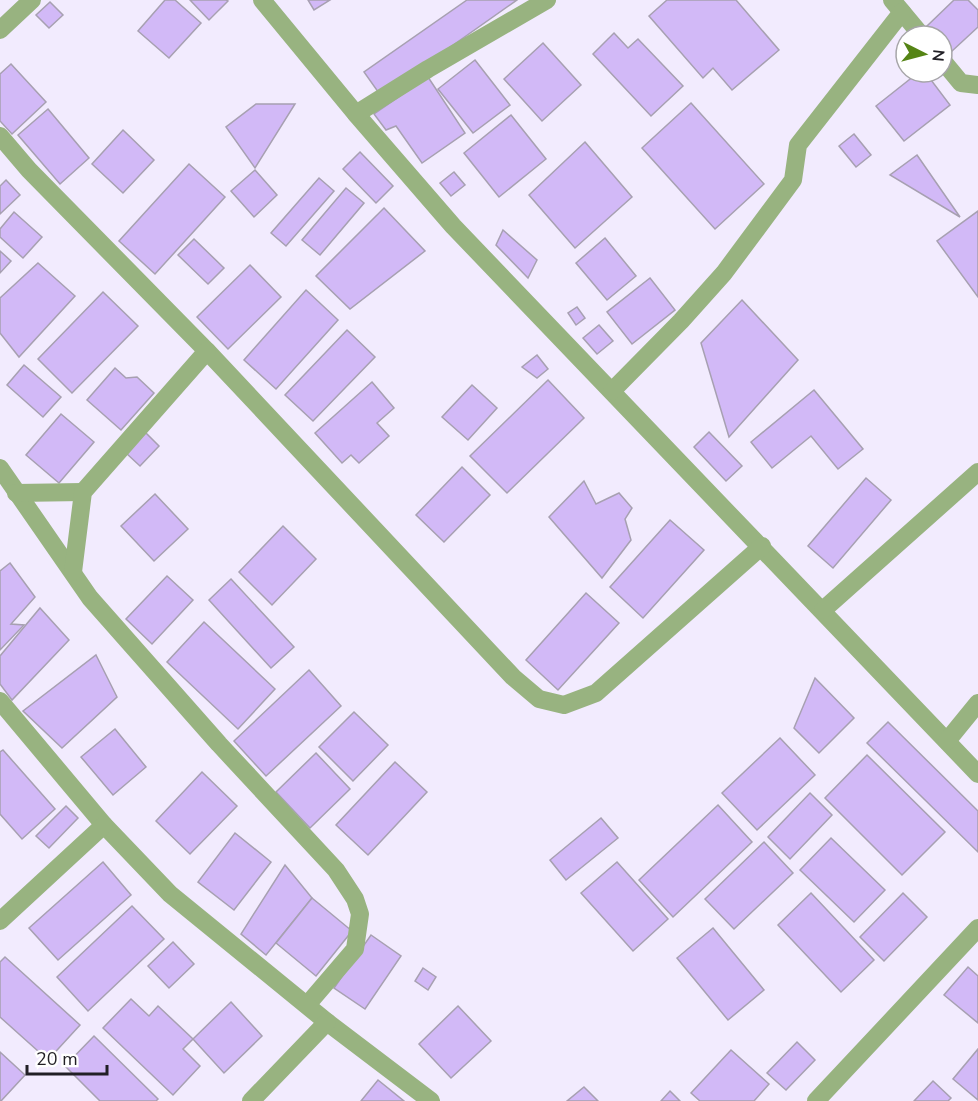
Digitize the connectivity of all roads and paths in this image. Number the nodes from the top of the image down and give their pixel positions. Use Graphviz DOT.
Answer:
graph roads {
  1 [pos="32,0"];
  2 [pos="262,0"];
  3 [pos="547,0"];
  4 [pos="897,6"];
  5 [pos="912,24"];
  6 [pos="0,30"];
  7 [pos="954,75"];
  8 [pos="978,85"];
  9 [pos="356,114"];
  10 [pos="0,136"];
  11 [pos="207,351"];
  12 [pos="612,391"];
  13 [pos="0,468"];
  14 [pos="978,472"];
  15 [pos="83,492"];
  16 [pos="16,493"];
  17 [pos="762,546"];
  18 [pos="73,572"];
  19 [pos="823,610"];
  20 [pos="0,701"];
  21 [pos="978,703"];
  22 [pos="947,741"];
  23 [pos="978,774"];
  24 [pos="104,825"];
  25 [pos="0,921"];
  26 [pos="978,928"];
  27 [pos="307,1005"];
  28 [pos="327,1022"];
  29 [pos="251,1101"];
  30 [pos="431,1101"];
  31 [pos="816,1101"];
  1 -- 6 [label="street"];
  2 -- 9 [label="street"];
  3 -- 9 [label="street"];
  4 -- 5 [label="street"];
  4 -- 12 [label="street"];
  7 -- 8 [label="street"];
  9 -- 12 [label="street"];
  10 -- 11 [label="street"];
  11 -- 15 [label="street"];
  11 -- 17 [label="street"];
  12 -- 17 [label="street"];
  13 -- 16 [label="street"];
  14 -- 19 [label="street"];
  15 -- 16 [label="street"];
  15 -- 18 [label="street"];
  16 -- 18 [label="street"];
  17 -- 19 [label="street"];
  18 -- 27 [label="street"];
  19 -- 22 [label="street"];
  20 -- 24 [label="street"];
  21 -- 22 [label="street"];
  22 -- 23 [label="street"];
  24 -- 25 [label="street"];
  24 -- 27 [label="street"];
  26 -- 31 [label="street"];
  27 -- 28 [label="street"];
  28 -- 29 [label="street"];
  28 -- 30 [label="street"];
}
